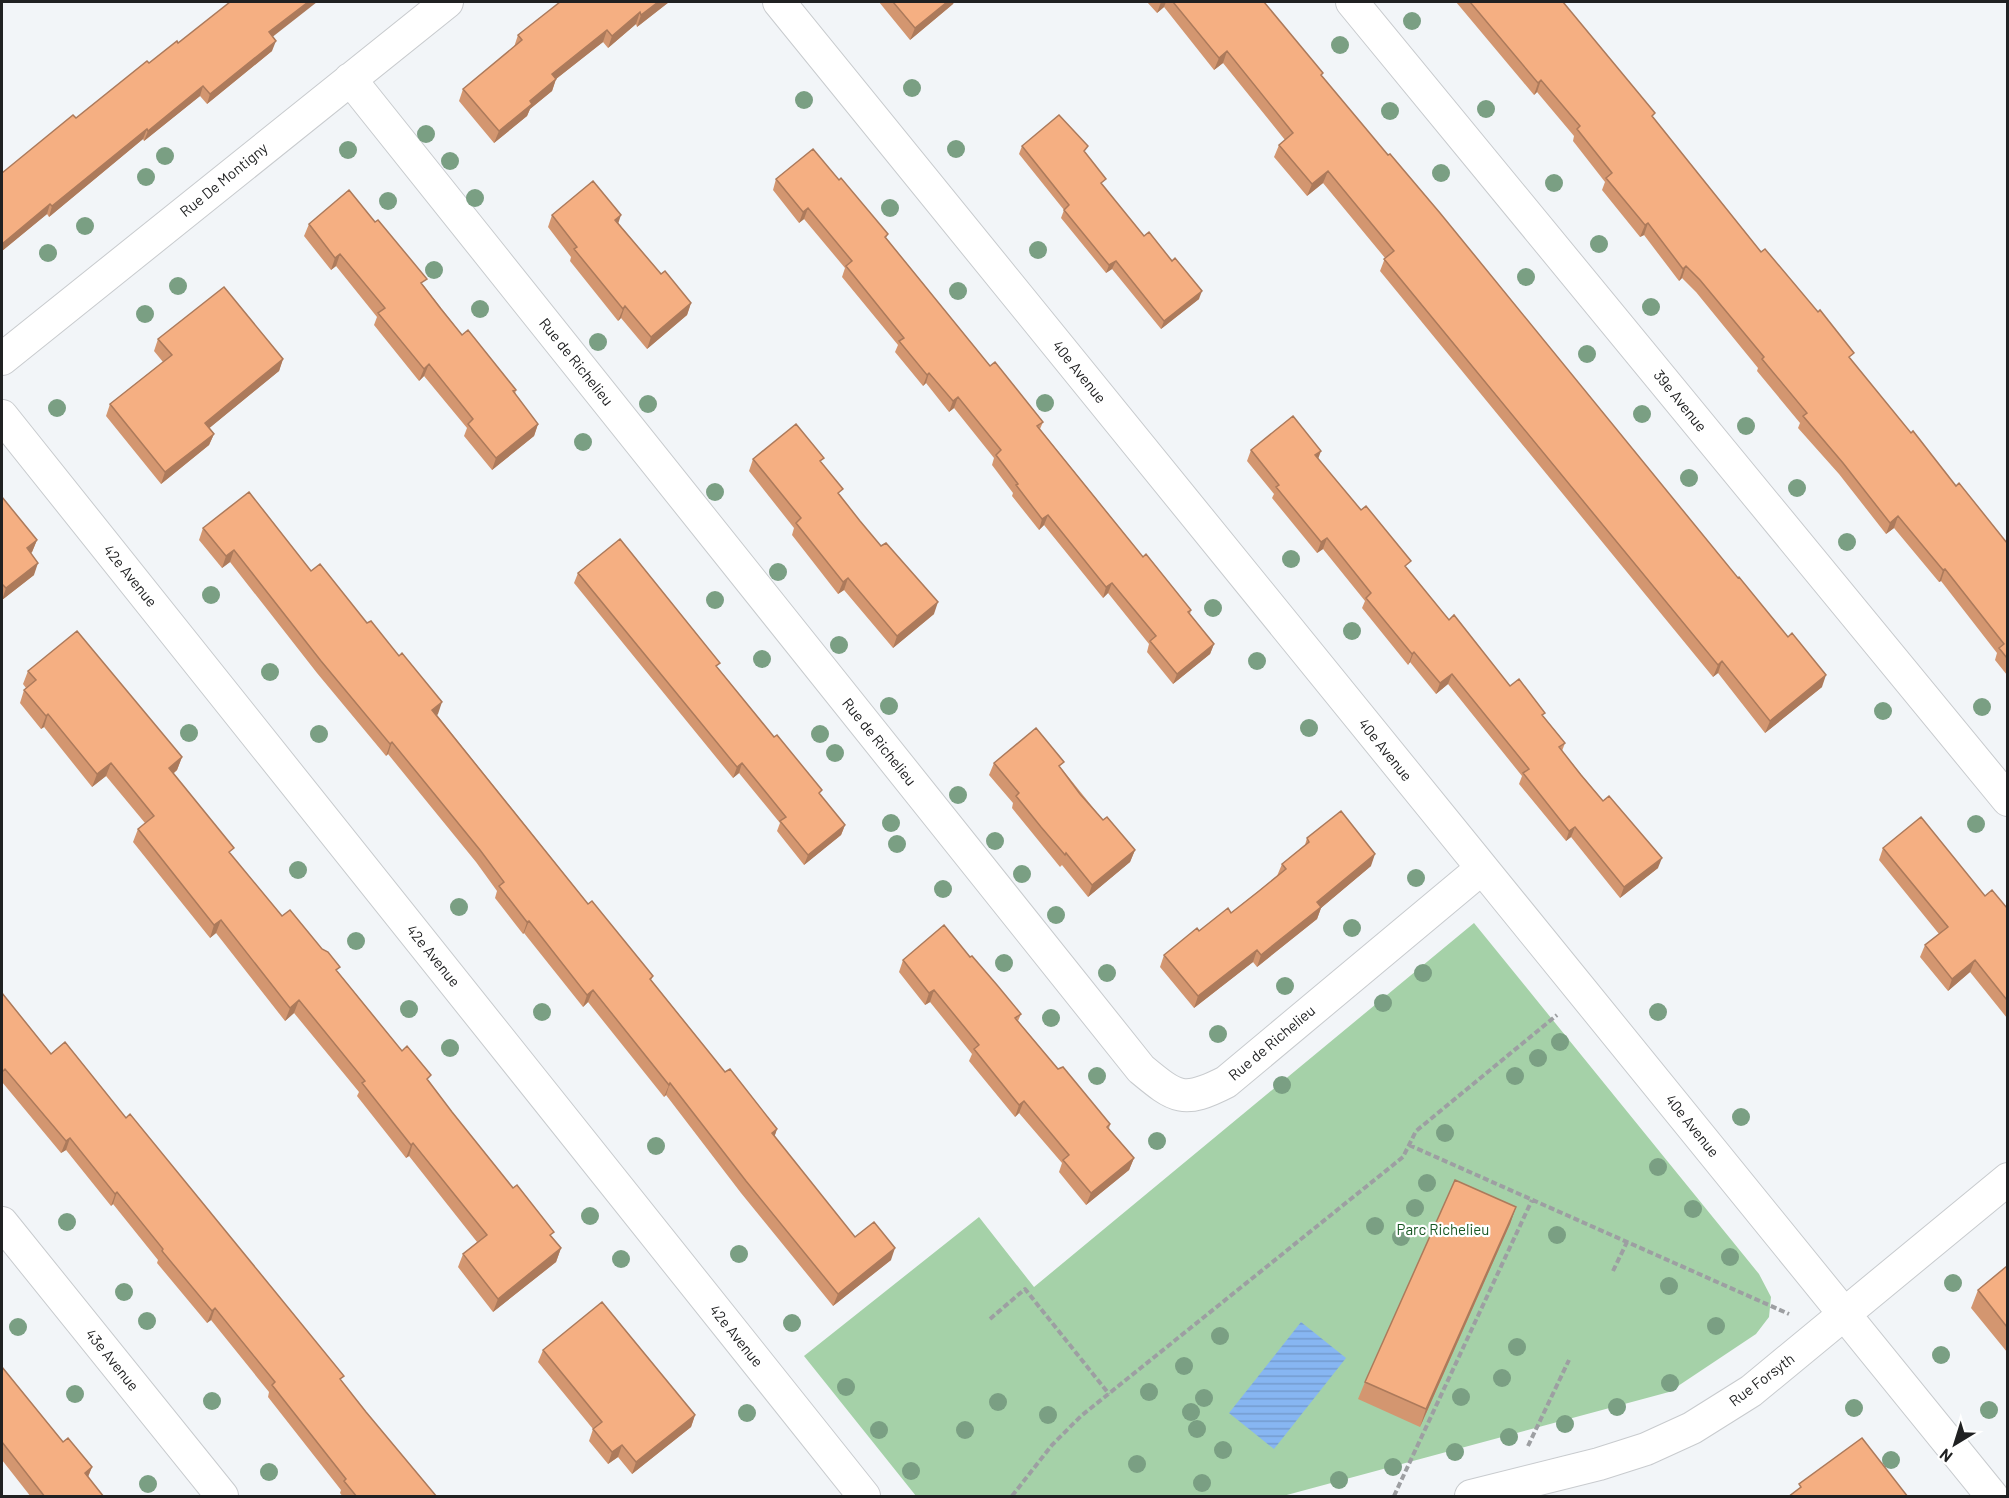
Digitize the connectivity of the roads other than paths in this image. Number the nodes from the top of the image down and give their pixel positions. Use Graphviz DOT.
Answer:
graph roads {
  1 [pos="447,2"];
  2 [pos="779,2"];
  3 [pos="1352,2"];
  4 [pos="350,79"];
  5 [pos="2,359"];
  6 [pos="2,416"];
  7 [pos="2007,800"];
  8 [pos="1481,869"];
  9 [pos="2007,1179"];
  10 [pos="2,1223"];
  11 [pos="1835,1322"];
  12 [pos="222,1497"];
  13 [pos="864,1497"];
  14 [pos="1472,1497"];
  15 [pos="1992,1497"];
  1 -- 4 [label="street, Rue De Montigny"];
  2 -- 8 [label="street, 40e Avenue"];
  3 -- 7 [label="street, 39e Avenue"];
  4 -- 5 [label="street, Rue De Montigny"];
  4 -- 8 [label="street, Rue de Richelieu"];
  6 -- 13 [label="street, 42e Avenue"];
  8 -- 11 [label="street, 40e Avenue"];
  9 -- 11 [label="street, Rue Forsyth"];
  10 -- 12 [label="street, 43e Avenue"];
  11 -- 14 [label="street, Rue Forsyth"];
  11 -- 15 [label="street, 40e Avenue"];
}
